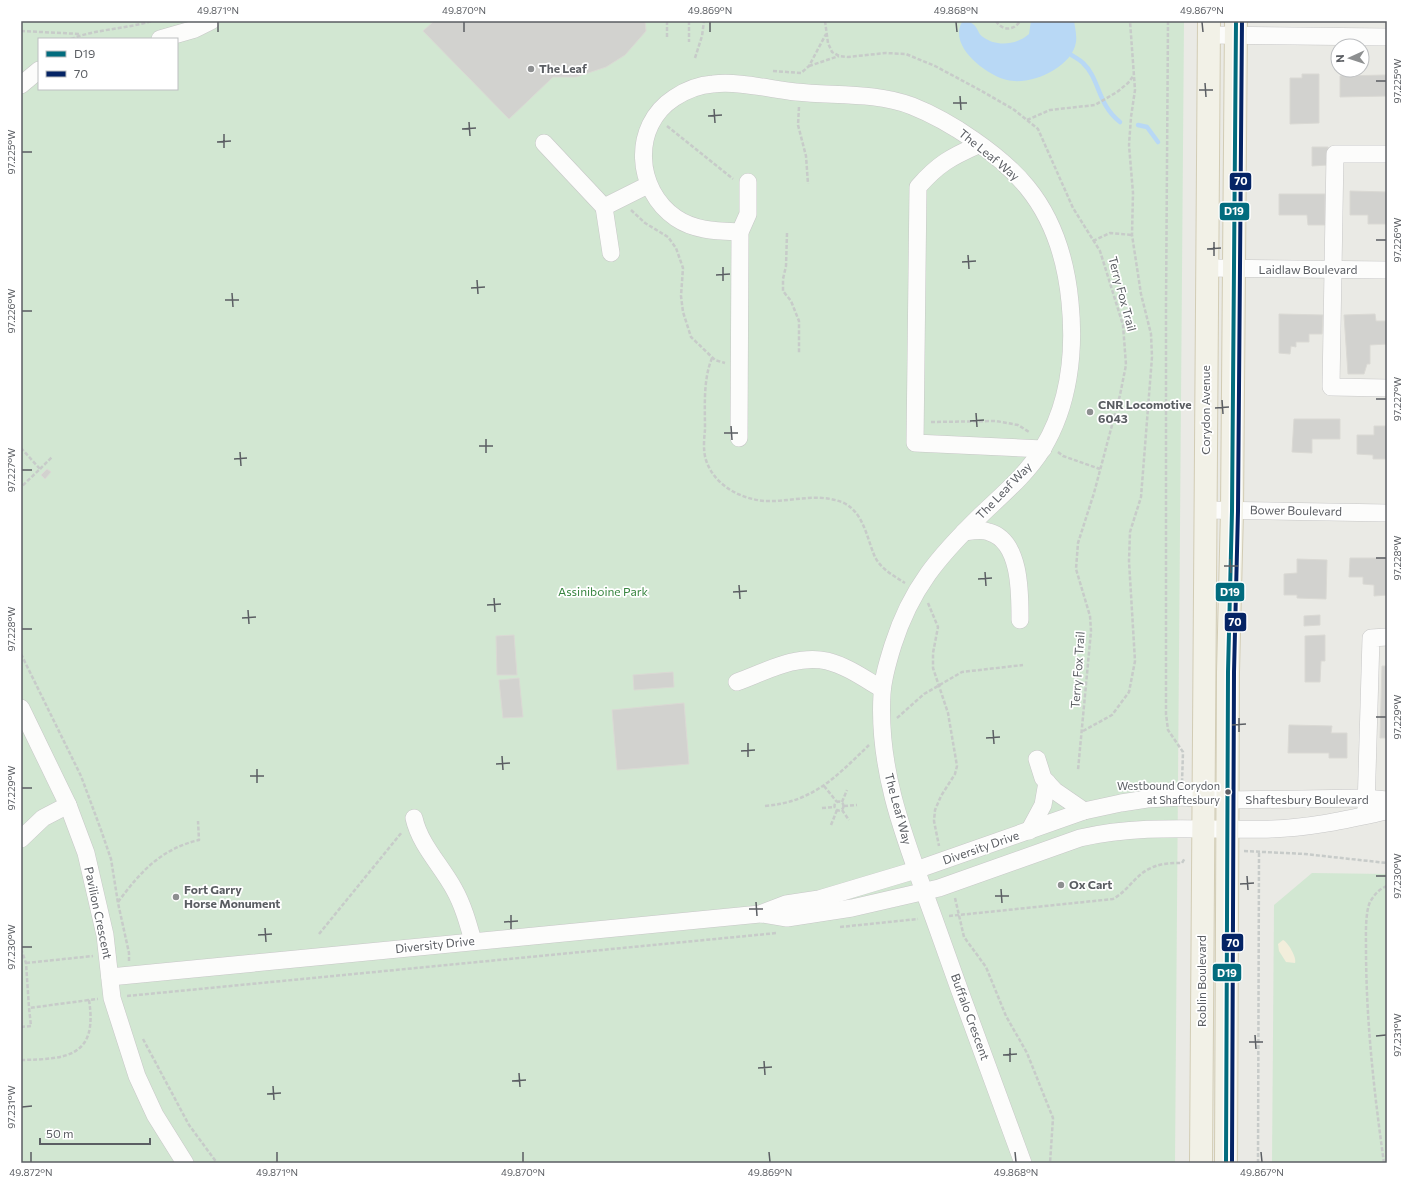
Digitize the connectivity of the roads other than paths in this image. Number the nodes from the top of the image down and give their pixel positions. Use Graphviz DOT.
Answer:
graph roads {
  1 [pos="211,21"];
  2 [pos="1209,28"];
  3 [pos="1236,28"];
  4 [pos="1387,37"];
  5 [pos="164,38"];
  6 [pos="38,71"];
  7 [pos="21,85"];
  8 [pos="544,143"];
  9 [pos="978,145"];
  10 [pos="1387,154"];
  11 [pos="648,185"];
  12 [pos="748,186"];
  13 [pos="604,208"];
  14 [pos="740,232"];
  15 [pos="611,253"];
  16 [pos="1206,268"];
  17 [pos="1233,269"];
  18 [pos="1332,270"];
  19 [pos="1387,270"];
  20 [pos="1387,388"];
  21 [pos="739,438"];
  22 [pos="1044,446"];
  23 [pos="1205,510"];
  24 [pos="1232,511"];
  25 [pos="1387,513"];
  26 [pos="964,532"];
  27 [pos="1020,620"];
  28 [pos="1387,637"];
  29 [pos="737,682"];
  30 [pos="882,689"];
  31 [pos="21,708"];
  32 [pos="1037,759"];
  33 [pos="1047,782"];
  34 [pos="1365,798"];
  35 [pos="1204,800"];
  36 [pos="1229,800"];
  37 [pos="1387,800"];
  38 [pos="68,805"];
  39 [pos="1084,811"];
  40 [pos="1387,812"];
  41 [pos="1366,816"];
  42 [pos="414,818"];
  43 [pos="1203,829"];
  44 [pos="1228,829"];
  45 [pos="1029,831"];
  46 [pos="21,839"];
  47 [pos="916,870"];
  48 [pos="924,892"];
  49 [pos="760,914"];
  50 [pos="473,941"];
  51 [pos="110,977"];
  52 [pos="185,1163"];
  53 [pos="1023,1163"];
  54 [pos="1201,1163"];
  55 [pos="1226,1163"];
  1 -- 5 [label="street"];
  2 -- 3 [label="street"];
  2 -- 16 [label="main road, Corydon Avenue"];
  3 -- 4 [label="street"];
  3 -- 17 [label="main road"];
  6 -- 7 [label="street"];
  8 -- 13 [label="street"];
  9 -- 11 [label="street, The Leaf Way"];
  9 -- 22 [label="street, The Leaf Way"];
  9 -- 22 [label="street"];
  10 -- 18 [label="street"];
  11 -- 13 [label="street"];
  11 -- 14 [label="street, The Leaf Way"];
  12 -- 14 [label="street"];
  13 -- 15 [label="street"];
  14 -- 21 [label="street"];
  16 -- 17 [label="street, Laidlaw Boulevard"];
  16 -- 23 [label="main road, Corydon Avenue"];
  17 -- 18 [label="street, Laidlaw Boulevard"];
  17 -- 24 [label="main road"];
  18 -- 19 [label="street, Laidlaw Boulevard"];
  18 -- 20 [label="street"];
  22 -- 26 [label="street, The Leaf Way"];
  23 -- 24 [label="street, Bower Boulevard"];
  23 -- 35 [label="main road, Corydon Avenue"];
  24 -- 25 [label="street, Bower Boulevard"];
  24 -- 36 [label="main road"];
  26 -- 27 [label="street"];
  26 -- 30 [label="street, The Leaf Way"];
  28 -- 34 [label="street"];
  29 -- 30 [label="street"];
  30 -- 47 [label="street, The Leaf Way"];
  31 -- 38 [label="street, Pavilion Crescent"];
  32 -- 33 [label="street"];
  33 -- 39 [label="street"];
  33 -- 45 [label="street"];
  34 -- 36 [label="street, Shaftesbury Boulevard"];
  34 -- 37 [label="street, Shaftesbury Boulevard"];
  34 -- 41 [label="street"];
  35 -- 36 [label="street, Shaftesbury Boulevard"];
  35 -- 39 [label="street, Diversity Drive"];
  35 -- 43 [label="main road, Roblin Boulevard"];
  36 -- 44 [label="main road, Roblin Boulevard"];
  38 -- 46 [label="street"];
  38 -- 51 [label="street, Pavilion Crescent"];
  39 -- 45 [label="street, Diversity Drive"];
  40 -- 41 [label="street, Shaftesbury Boulevard"];
  41 -- 44 [label="street, Shaftesbury Boulevard"];
  42 -- 50 [label="street"];
  43 -- 44 [label="street, Shaftesbury Boulevard"];
  43 -- 48 [label="street, Diversity Drive"];
  43 -- 54 [label="main road, Roblin Boulevard"];
  44 -- 55 [label="main road, Roblin Boulevard"];
  45 -- 47 [label="street, Diversity Drive"];
  47 -- 48 [label="street, Buffalo Crescent"];
  47 -- 49 [label="street, Diversity Drive"];
  48 -- 49 [label="street, Diversity Drive"];
  48 -- 53 [label="street, Buffalo Crescent"];
  49 -- 50 [label="street, Diversity Drive"];
  50 -- 51 [label="street, Diversity Drive"];
  51 -- 52 [label="street, Pavilion Crescent"];
}
